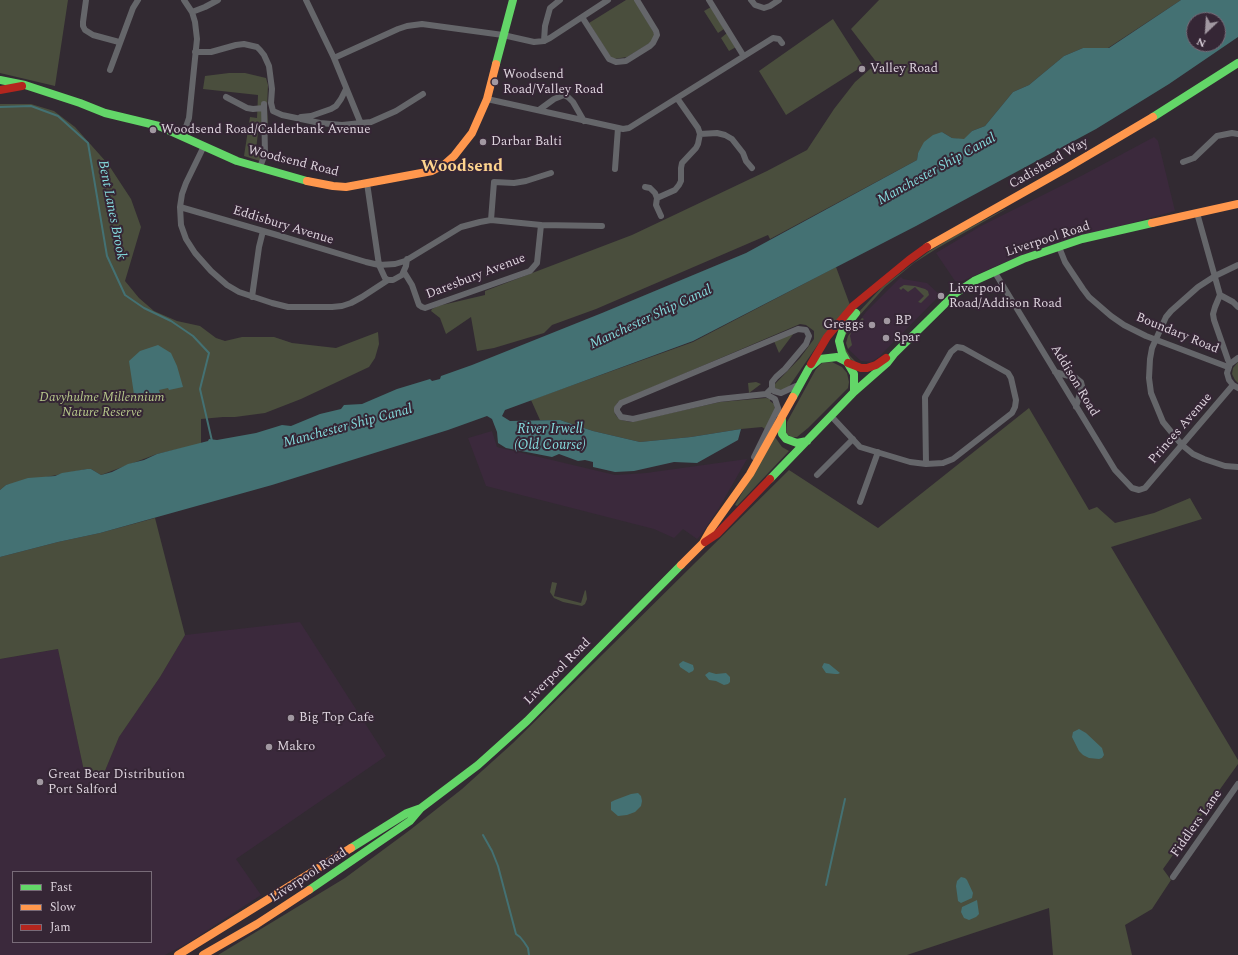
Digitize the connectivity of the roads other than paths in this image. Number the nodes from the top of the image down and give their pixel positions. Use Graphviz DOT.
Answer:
graph roads {
  1 [pos="86,0"];
  2 [pos="138,0"];
  3 [pos="184,0"];
  4 [pos="218,0"];
  5 [pos="307,0"];
  6 [pos="513,0"];
  7 [pos="560,0"];
  8 [pos="608,0"];
  9 [pos="637,0"];
  10 [pos="709,0"];
  11 [pos="751,0"];
  12 [pos="780,0"];
  13 [pos="192,12"];
  14 [pos="582,17"];
  15 [pos="503,35"];
  16 [pos="544,40"];
  17 [pos="119,42"];
  18 [pos="782,42"];
  19 [pos="195,52"];
  20 [pos="743,55"];
  21 [pos="334,58"];
  22 [pos="1238,63"];
  23 [pos="110,70"];
  24 [pos="0,80"];
  25 [pos="25,85"];
  26 [pos="346,89"];
  27 [pos="0,90"];
  28 [pos="423,94"];
  29 [pos="226,97"];
  30 [pos="677,98"];
  31 [pos="487,99"];
  32 [pos="539,110"];
  33 [pos="294,118"];
  34 [pos="584,121"];
  35 [pos="361,124"];
  36 [pos="618,128"];
  37 [pos="700,134"];
  38 [pos="1238,134"];
  39 [pos="183,136"];
  40 [pos="204,146"];
  41 [pos="746,161"];
  42 [pos="1183,162"];
  43 [pos="741,165"];
  44 [pos="260,167"];
  45 [pos="752,168"];
  46 [pos="615,169"];
  47 [pos="551,173"];
  48 [pos="367,183"];
  49 [pos="645,187"];
  50 [pos="657,198"];
  51 [pos="1238,204"];
  52 [pos="180,207"];
  53 [pos="1197,213"];
  54 [pos="660,216"];
  55 [pos="491,220"];
  56 [pos="540,224"];
  57 [pos="602,226"];
  58 [pos="263,231"];
  59 [pos="1058,246"];
  60 [pos="408,259"];
  61 [pos="379,264"];
  62 [pos="1238,265"];
  63 [pos="994,271"];
  64 [pos="404,272"];
  65 [pos="1215,276"];
  66 [pos="388,280"];
  67 [pos="874,289"];
  68 [pos="1220,295"];
  69 [pos="252,297"];
  70 [pos="1238,307"];
  71 [pos="1155,339"];
  72 [pos="894,354"];
  73 [pos="1238,358"];
  74 [pos="847,362"];
  75 [pos="1229,365"];
  76 [pos="809,368"];
  77 [pos="1055,372"];
  78 [pos="802,382"];
  79 [pos="1235,386"];
  80 [pos="772,388"];
  81 [pos="854,392"];
  82 [pos="766,394"];
  83 [pos="1076,407"];
  84 [pos="778,408"];
  85 [pos="832,417"];
  86 [pos="782,419"];
  87 [pos="853,439"];
  88 [pos="808,440"];
  89 [pos="1182,445"];
  90 [pos="878,452"];
  91 [pos="926,464"];
  92 [pos="1238,467"];
  93 [pos="750,474"];
  94 [pos="817,475"];
  95 [pos="1145,488"];
  96 [pos="860,502"];
  97 [pos="703,543"];
  98 [pos="1238,784"];
  99 [pos="421,808"];
  100 [pos="1173,877"];
  101 [pos="178,955"];
  102 [pos="204,955"];
  1 -- 17 [label="street"];
  2 -- 17 [label="street"];
  3 -- 13 [label="street"];
  4 -- 13 [label="street"];
  5 -- 21 [label="street"];
  6 -- 15 [label="main road, Woodsend Road"];
  7 -- 16 [label="street"];
  8 -- 14 [label="street"];
  9 -- 14 [label="street"];
  10 -- 20 [label="street"];
  11 -- 12 [label="street"];
  13 -- 19 [label="street"];
  14 -- 16 [label="street"];
  15 -- 16 [label="street"];
  15 -- 21 [label="street"];
  15 -- 31 [label="main road, Woodsend Road"];
  17 -- 23 [label="street"];
  18 -- 20 [label="street"];
  19 -- 33 [label="street"];
  19 -- 39 [label="street"];
  20 -- 30 [label="street"];
  21 -- 26 [label="street"];
  22 -- 67 [label="main road, Cadishead Way"];
  24 -- 25 [label="main road, Woodsend Road"];
  25 -- 27 [label="main road"];
  25 -- 39 [label="main road, Woodsend Road"];
  26 -- 33 [label="street"];
  26 -- 35 [label="street"];
  28 -- 35 [label="street"];
  29 -- 44 [label="street"];
  30 -- 36 [label="street"];
  30 -- 37 [label="street"];
  31 -- 32 [label="street"];
  31 -- 48 [label="main road, Woodsend Road"];
  32 -- 34 [label="street"];
  32 -- 34 [label="street"];
  33 -- 35 [label="street"];
  34 -- 36 [label="street"];
  36 -- 46 [label="street"];
  37 -- 41 [label="street"];
  37 -- 50 [label="street"];
  38 -- 42 [label="street"];
  39 -- 40 [label="main road, Woodsend Road"];
  40 -- 44 [label="main road, Woodsend Road"];
  40 -- 52 [label="street"];
  41 -- 43 [label="street"];
  41 -- 45 [label="street"];
  44 -- 48 [label="main road, Woodsend Road"];
  47 -- 55 [label="street"];
  48 -- 61 [label="street"];
  49 -- 50 [label="street"];
  50 -- 54 [label="street"];
  51 -- 53 [label="main road, Liverpool Road"];
  52 -- 58 [label="street, Eddisbury Avenue"];
  52 -- 69 [label="street"];
  53 -- 59 [label="main road, Liverpool Road"];
  53 -- 65 [label="street"];
  55 -- 56 [label="street, Eddisbury Avenue"];
  55 -- 60 [label="street, Eddisbury Avenue"];
  56 -- 57 [label="street, Eddisbury Avenue"];
  56 -- 64 [label="street, Daresbury Avenue"];
  58 -- 61 [label="street, Eddisbury Avenue"];
  58 -- 69 [label="street"];
  59 -- 63 [label="main road, Liverpool Road"];
  59 -- 71 [label="street, Boundary Road"];
  60 -- 61 [label="street, Eddisbury Avenue"];
  60 -- 64 [label="street"];
  61 -- 66 [label="street"];
  62 -- 65 [label="street"];
  63 -- 72 [label="main road, Liverpool Road"];
  63 -- 77 [label="street, Addison Road"];
  64 -- 66 [label="street"];
  65 -- 68 [label="street"];
  65 -- 71 [label="street"];
  66 -- 69 [label="street"];
  67 -- 74 [label="main road, Cadishead Way"];
  67 -- 76 [label="main road, Cadishead Way"];
  68 -- 70 [label="street"];
  68 -- 75 [label="street"];
  71 -- 75 [label="street, Boundary Road"];
  71 -- 89 [label="street"];
  72 -- 74 [label="main road, Liverpool Road"];
  72 -- 81 [label="main road, Liverpool Road"];
  73 -- 75 [label="street, Boundary Road"];
  74 -- 76 [label="main road, Liverpool Road"];
  74 -- 81 [label="main road, Cadishead Way"];
  75 -- 79 [label="street, Boundary Road"];
  76 -- 78 [label="main road, Cadishead Way"];
  77 -- 83 [label="street, Addison Road"];
  77 -- 83 [label="street"];
  78 -- 80 [label="street"];
  78 -- 86 [label="main road, Liverpool Road"];
  79 -- 89 [label="street, Princes Avenue"];
  80 -- 82 [label="street"];
  80 -- 82 [label="street"];
  81 -- 85 [label="main road, Liverpool Road"];
  82 -- 84 [label="street"];
  83 -- 95 [label="street, Addison Road"];
  84 -- 86 [label="street"];
  84 -- 93 [label="street"];
  85 -- 87 [label="street"];
  85 -- 88 [label="main road, Liverpool Road"];
  86 -- 88 [label="main road"];
  86 -- 93 [label="main road, Liverpool Road"];
  87 -- 90 [label="street"];
  87 -- 94 [label="street"];
  88 -- 97 [label="main road, Liverpool Road"];
  89 -- 92 [label="street"];
  89 -- 95 [label="street, Princes Avenue"];
  90 -- 91 [label="street"];
  90 -- 96 [label="street"];
  91 -- 91 [label="street"];
  93 -- 97 [label="main road, Liverpool Road"];
  97 -- 99 [label="main road, Liverpool Road"];
  98 -- 100 [label="street, Fiddlers Lane"];
  99 -- 101 [label="main road, Liverpool Road"];
  99 -- 102 [label="main road, Liverpool Road"];
}
